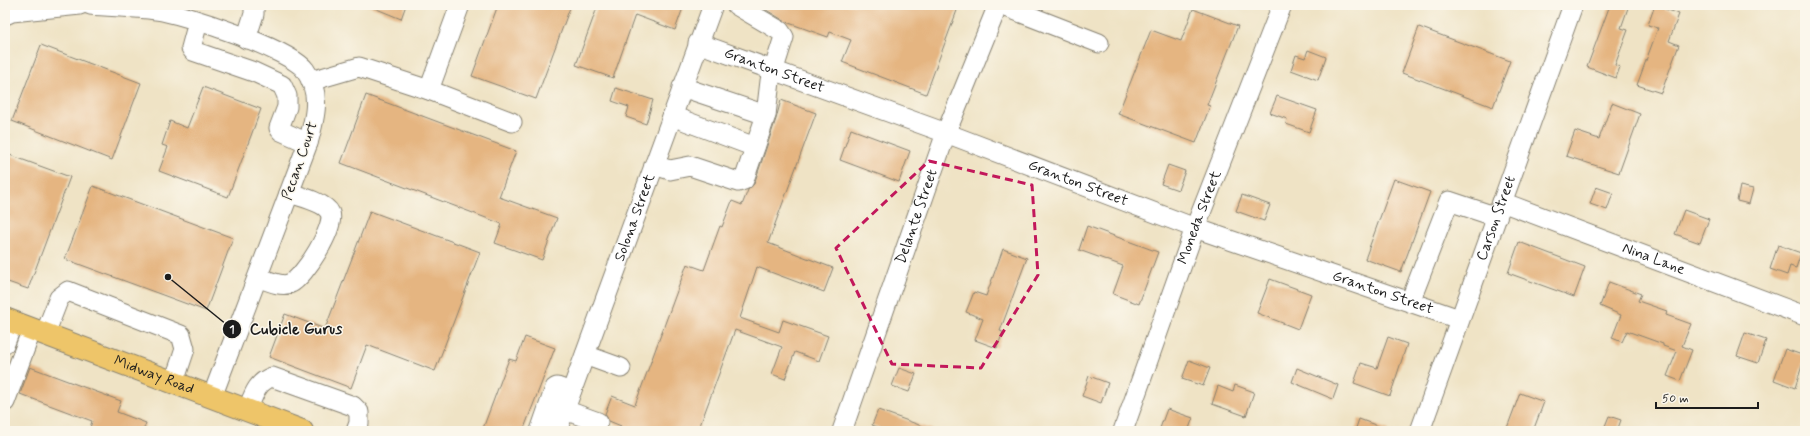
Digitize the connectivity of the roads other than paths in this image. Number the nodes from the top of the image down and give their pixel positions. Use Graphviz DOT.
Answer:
graph roads {
  1 [pos="79,5"];
  2 [pos="90,5"];
  3 [pos="254,5"];
  4 [pos="460,5"];
  5 [pos="713,5"];
  6 [pos="737,5"];
  7 [pos="999,5"];
  8 [pos="1282,5"];
  9 [pos="1573,5"];
  10 [pos="5,15"];
  11 [pos="198,22"];
  12 [pos="246,39"];
  13 [pos="698,43"];
  14 [pos="1099,43"];
  15 [pos="774,70"];
  16 [pos="311,81"];
  17 [pos="682,87"];
  18 [pos="429,90"];
  19 [pos="766,115"];
  20 [pos="672,116"];
  21 [pos="512,122"];
  22 [pos="946,133"];
  23 [pos="308,143"];
  24 [pos="755,147"];
  25 [pos="654,165"];
  26 [pos="289,193"];
  27 [pos="1499,210"];
  28 [pos="1195,228"];
  29 [pos="258,277"];
  30 [pos="1410,302"];
  31 [pos="1805,316"];
  32 [pos="1459,319"];
  33 [pos="24,326"];
  34 [pos="5,343"];
  35 [pos="585,355"];
  36 [pos="621,368"];
  37 [pos="174,382"];
  38 [pos="571,392"];
  39 [pos="212,397"];
  40 [pos="5,402"];
  41 [pos="565,410"];
  42 [pos="247,411"];
  43 [pos="598,422"];
  44 [pos="302,431"];
  45 [pos="356,431"];
  46 [pos="540,431"];
  47 [pos="557,431"];
  48 [pos="842,431"];
  49 [pos="1123,431"];
  50 [pos="1420,431"];
  1 -- 10 [label="street"];
  2 -- 11 [label="street, Pecan Court"];
  3 -- 12 [label="street"];
  4 -- 18 [label="street"];
  5 -- 13 [label="street, Solona Street"];
  6 -- 15 [label="street"];
  7 -- 14 [label="street"];
  7 -- 22 [label="street, Delante Street"];
  8 -- 28 [label="street, Moneda Street"];
  9 -- 27 [label="street, Carson Street"];
  11 -- 12 [label="street, Pecan Court"];
  11 -- 23 [label="street"];
  12 -- 16 [label="street, Pecan Court"];
  13 -- 15 [label="street, Granton Street"];
  13 -- 17 [label="street, Solona Street"];
  15 -- 19 [label="street"];
  15 -- 22 [label="street, Granton Street"];
  16 -- 18 [label="street"];
  16 -- 23 [label="street, Pecan Court"];
  17 -- 19 [label="street"];
  17 -- 20 [label="street, Solona Street"];
  18 -- 21 [label="street"];
  19 -- 24 [label="street"];
  20 -- 24 [label="street"];
  20 -- 25 [label="street, Solona Street"];
  22 -- 28 [label="street, Granton Street"];
  22 -- 48 [label="street, Delante Street"];
  23 -- 26 [label="street, Pecan Court"];
  24 -- 25 [label="street"];
  25 -- 35 [label="street, Solona Street"];
  26 -- 29 [label="street, Pecan Court"];
  26 -- 29 [label="street"];
  27 -- 30 [label="street, Nina Lane"];
  27 -- 31 [label="street, Nina Lane"];
  27 -- 32 [label="street, Carson Street"];
  28 -- 30 [label="street, Granton Street"];
  28 -- 49 [label="street, Moneda Street"];
  29 -- 39 [label="street, Pecan Court"];
  30 -- 32 [label="street, Granton Street"];
  32 -- 50 [label="street, Carson Street"];
  33 -- 34 [label="street"];
  33 -- 37 [label="main road, Midway Road"];
  33 -- 37 [label="street"];
  33 -- 40 [label="street"];
  35 -- 36 [label="street"];
  35 -- 38 [label="street, Solona Street"];
  37 -- 39 [label="main road, Midway Road"];
  38 -- 41 [label="street, Solona Street"];
  38 -- 46 [label="street"];
  39 -- 42 [label="main road, Midway Road"];
  41 -- 43 [label="street"];
  41 -- 47 [label="street, Solona Street"];
  42 -- 44 [label="main road, Midway Road"];
  42 -- 45 [label="street"];
}
